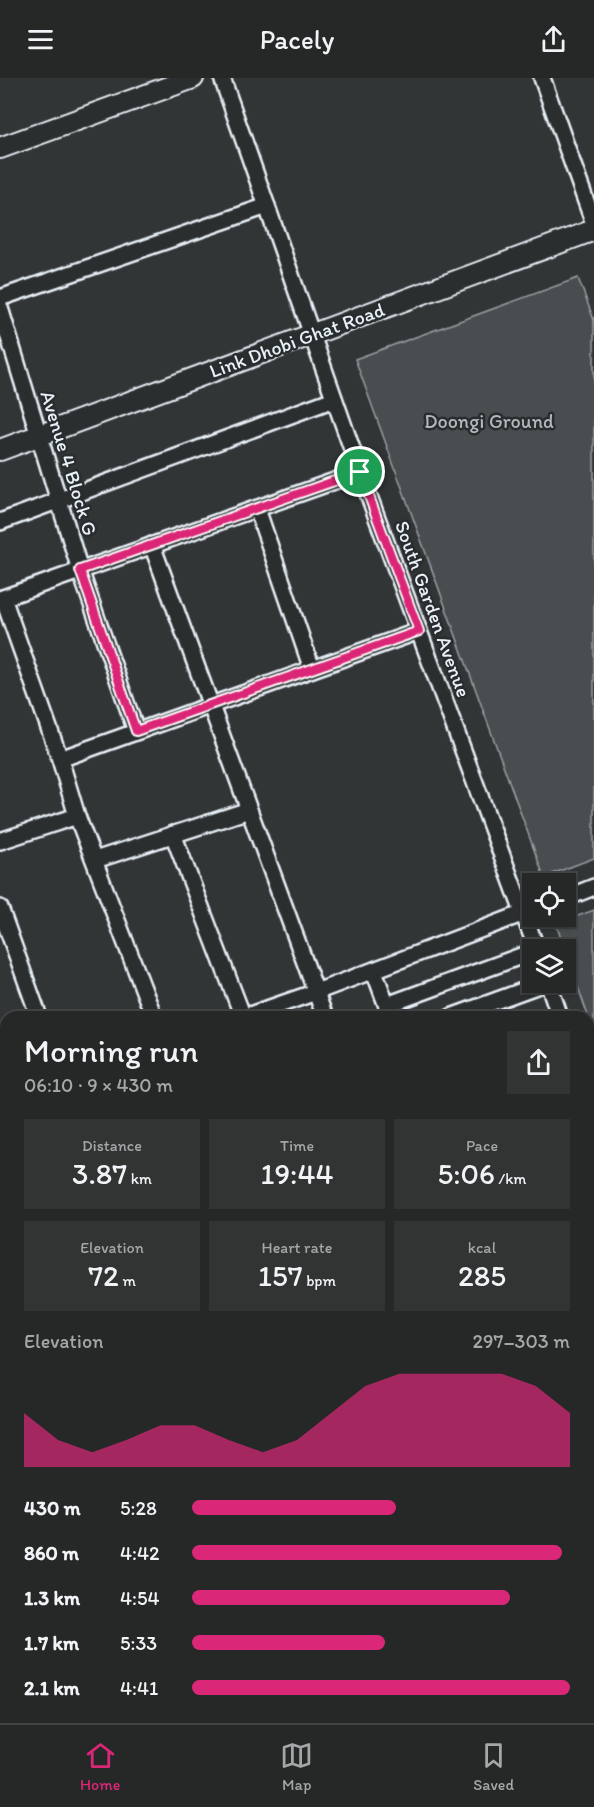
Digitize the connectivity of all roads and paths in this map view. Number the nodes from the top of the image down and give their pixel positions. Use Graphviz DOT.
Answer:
graph roads {
  1 [pos="193,78"];
  2 [pos="222,78"];
  3 [pos="542,78"];
  4 [pos="0,148"];
  5 [pos="267,206"];
  6 [pos="594,224"];
  7 [pos="594,230"];
  8 [pos="0,298"];
  9 [pos="0,308"];
  10 [pos="312,334"];
  11 [pos="334,399"];
  12 [pos="40,436"];
  13 [pos="0,450"];
  14 [pos="360,472"];
  15 [pos="59,501"];
  16 [pos="257,509"];
  17 [pos="0,522"];
  18 [pos="152,545"];
  19 [pos="80,570"];
  20 [pos="2,598"];
  21 [pos="419,631"];
  22 [pos="312,669"];
  23 [pos="210,706"];
  24 [pos="136,731"];
  25 [pos="60,759"];
  26 [pos="249,810"];
  27 [pos="77,816"];
  28 [pos="173,834"];
  29 [pos="0,841"];
  30 [pos="94,861"];
  31 [pos="594,887"];
  32 [pos="576,893"];
  33 [pos="522,896"];
  34 [pos="0,908"];
  35 [pos="522,913"];
  36 [pos="522,956"];
  37 [pos="374,971"];
  38 [pos="522,991"];
  39 [pos="316,992"];
  40 [pos="551,993"];
  41 [pos="37,1011"];
  42 [pos="152,1011"];
  43 [pos="241,1011"];
  44 [pos="261,1011"];
  45 [pos="323,1011"];
  46 [pos="389,1011"];
  47 [pos="468,1011"];
  48 [pos="555,1011"];
  1 -- 4 [label="street"];
  2 -- 5 [label="street, South Garden Avenue"];
  3 -- 6 [label="street"];
  5 -- 8 [label="street"];
  5 -- 10 [label="street, South Garden Avenue"];
  7 -- 10 [label="street, Link Dhobi Ghat Road"];
  9 -- 12 [label="street, Avenue 4 Block G"];
  10 -- 11 [label="street, South Garden Avenue"];
  10 -- 12 [label="street, Link Dhobi Ghat Road"];
  11 -- 14 [label="street, South Garden Avenue"];
  11 -- 15 [label="street"];
  12 -- 13 [label="street, Link Dhobi Ghat Road"];
  12 -- 15 [label="street, Avenue 4 Block G"];
  14 -- 16 [label="street"];
  14 -- 21 [label="street, South Garden Avenue"];
  15 -- 17 [label="street"];
  15 -- 19 [label="street, Avenue 4 Block G"];
  16 -- 18 [label="street"];
  16 -- 22 [label="street"];
  18 -- 19 [label="street"];
  18 -- 23 [label="street"];
  19 -- 20 [label="street"];
  19 -- 24 [label="street, Avenue 4 Block G"];
  20 -- 25 [label="street"];
  21 -- 22 [label="street"];
  21 -- 33 [label="street, South Garden Avenue"];
  22 -- 23 [label="street"];
  23 -- 24 [label="street"];
  23 -- 26 [label="street"];
  24 -- 25 [label="street"];
  25 -- 27 [label="street"];
  26 -- 28 [label="street"];
  26 -- 39 [label="street"];
  27 -- 29 [label="street"];
  27 -- 30 [label="street"];
  28 -- 30 [label="street"];
  28 -- 43 [label="street"];
  30 -- 42 [label="street"];
  31 -- 32 [label="street"];
  34 -- 41 [label="street"];
  35 -- 37 [label="street"];
  36 -- 46 [label="street"];
  37 -- 39 [label="street"];
  37 -- 46 [label="street"];
  38 -- 47 [label="street"];
  39 -- 44 [label="street"];
  39 -- 45 [label="street"];
  40 -- 48 [label="street"];
}
